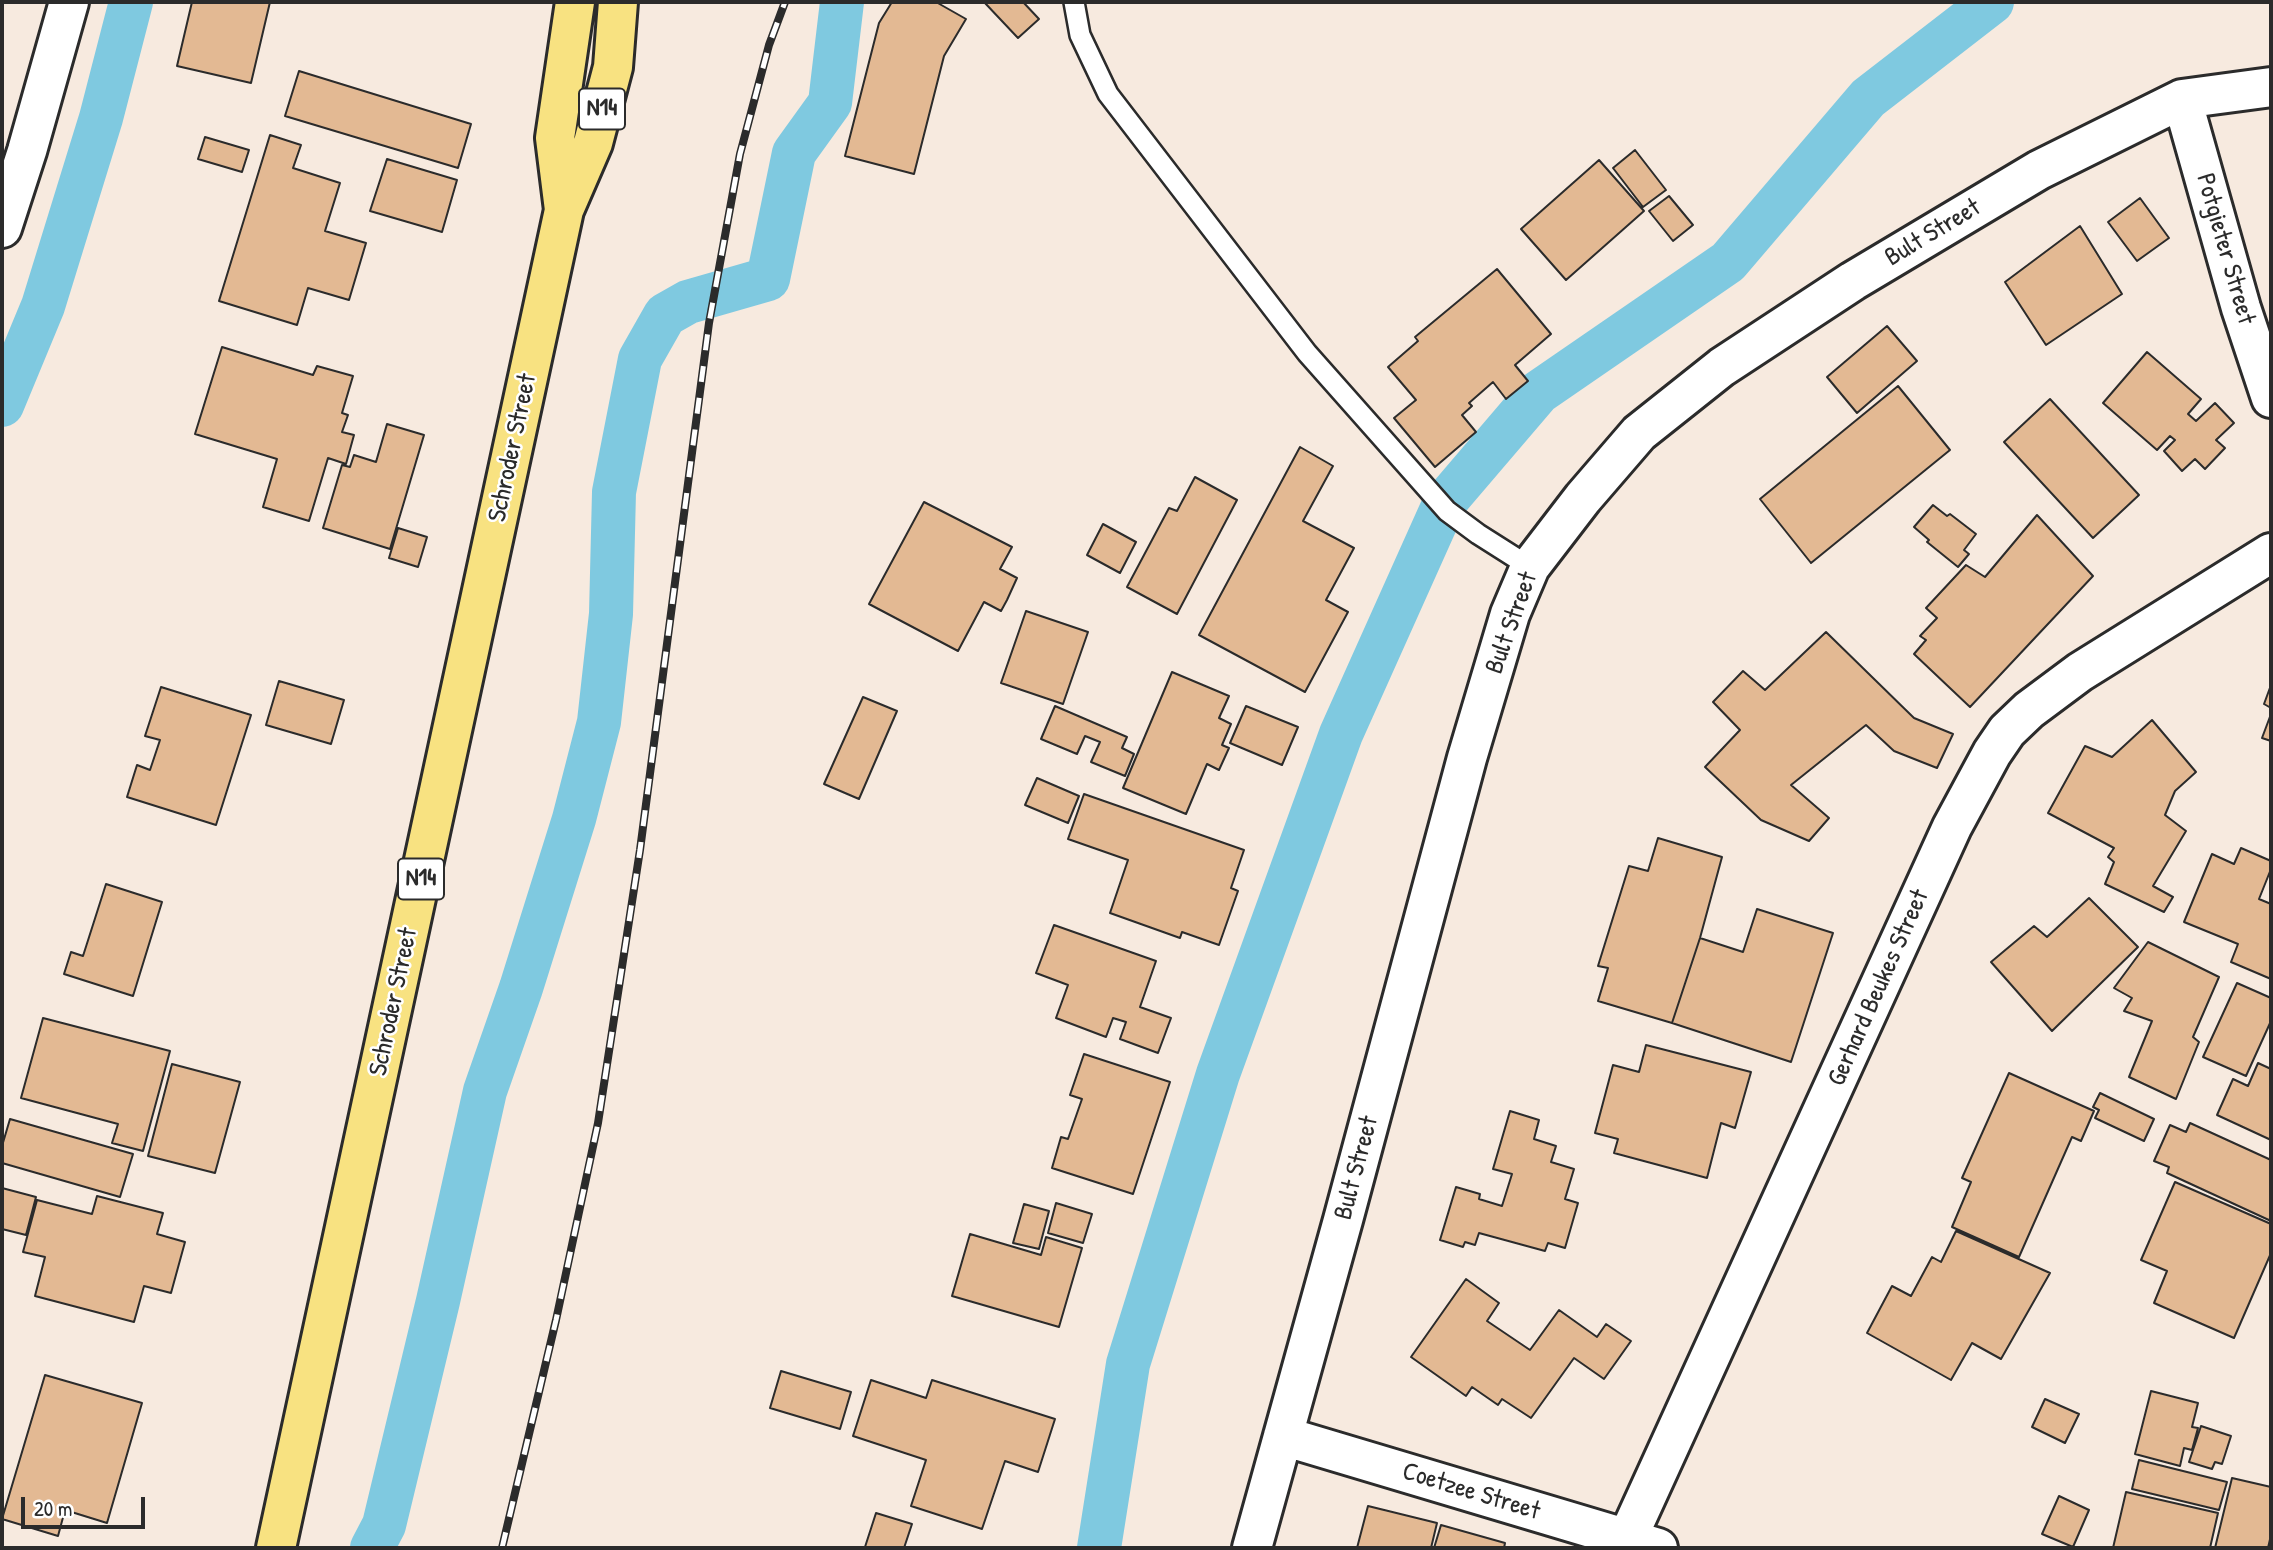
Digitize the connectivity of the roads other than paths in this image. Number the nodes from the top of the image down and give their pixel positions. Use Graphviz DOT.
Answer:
graph roads {
  1 [pos="69,2"];
  2 [pos="575,2"];
  3 [pos="618,2"];
  4 [pos="1074,2"];
  5 [pos="2271,87"];
  6 [pos="2182,99"];
  7 [pos="564,210"];
  8 [pos="2,228"];
  9 [pos="2271,398"];
  10 [pos="2271,553"];
  11 [pos="1530,567"];
  12 [pos="1283,1436"];
  13 [pos="1642,1544"];
  14 [pos="276,1548"];
  15 [pos="1252,1548"];
  1 -- 8 [label="street"];
  2 -- 7 [label="highway, Schroder Street / N14"];
  3 -- 7 [label="highway, Schroder Street / N14"];
  4 -- 11 [label="lane"];
  5 -- 6 [label="street, Bult Street"];
  6 -- 9 [label="street, Potgieter Street"];
  6 -- 11 [label="street, Bult Street"];
  7 -- 14 [label="highway, Schroder Street / N14"];
  10 -- 13 [label="street, Gerhard Beukes Street"];
  11 -- 12 [label="street, Bult Street"];
  12 -- 13 [label="street, Coetzee Street"];
  12 -- 15 [label="street, Bult Street"];
}
